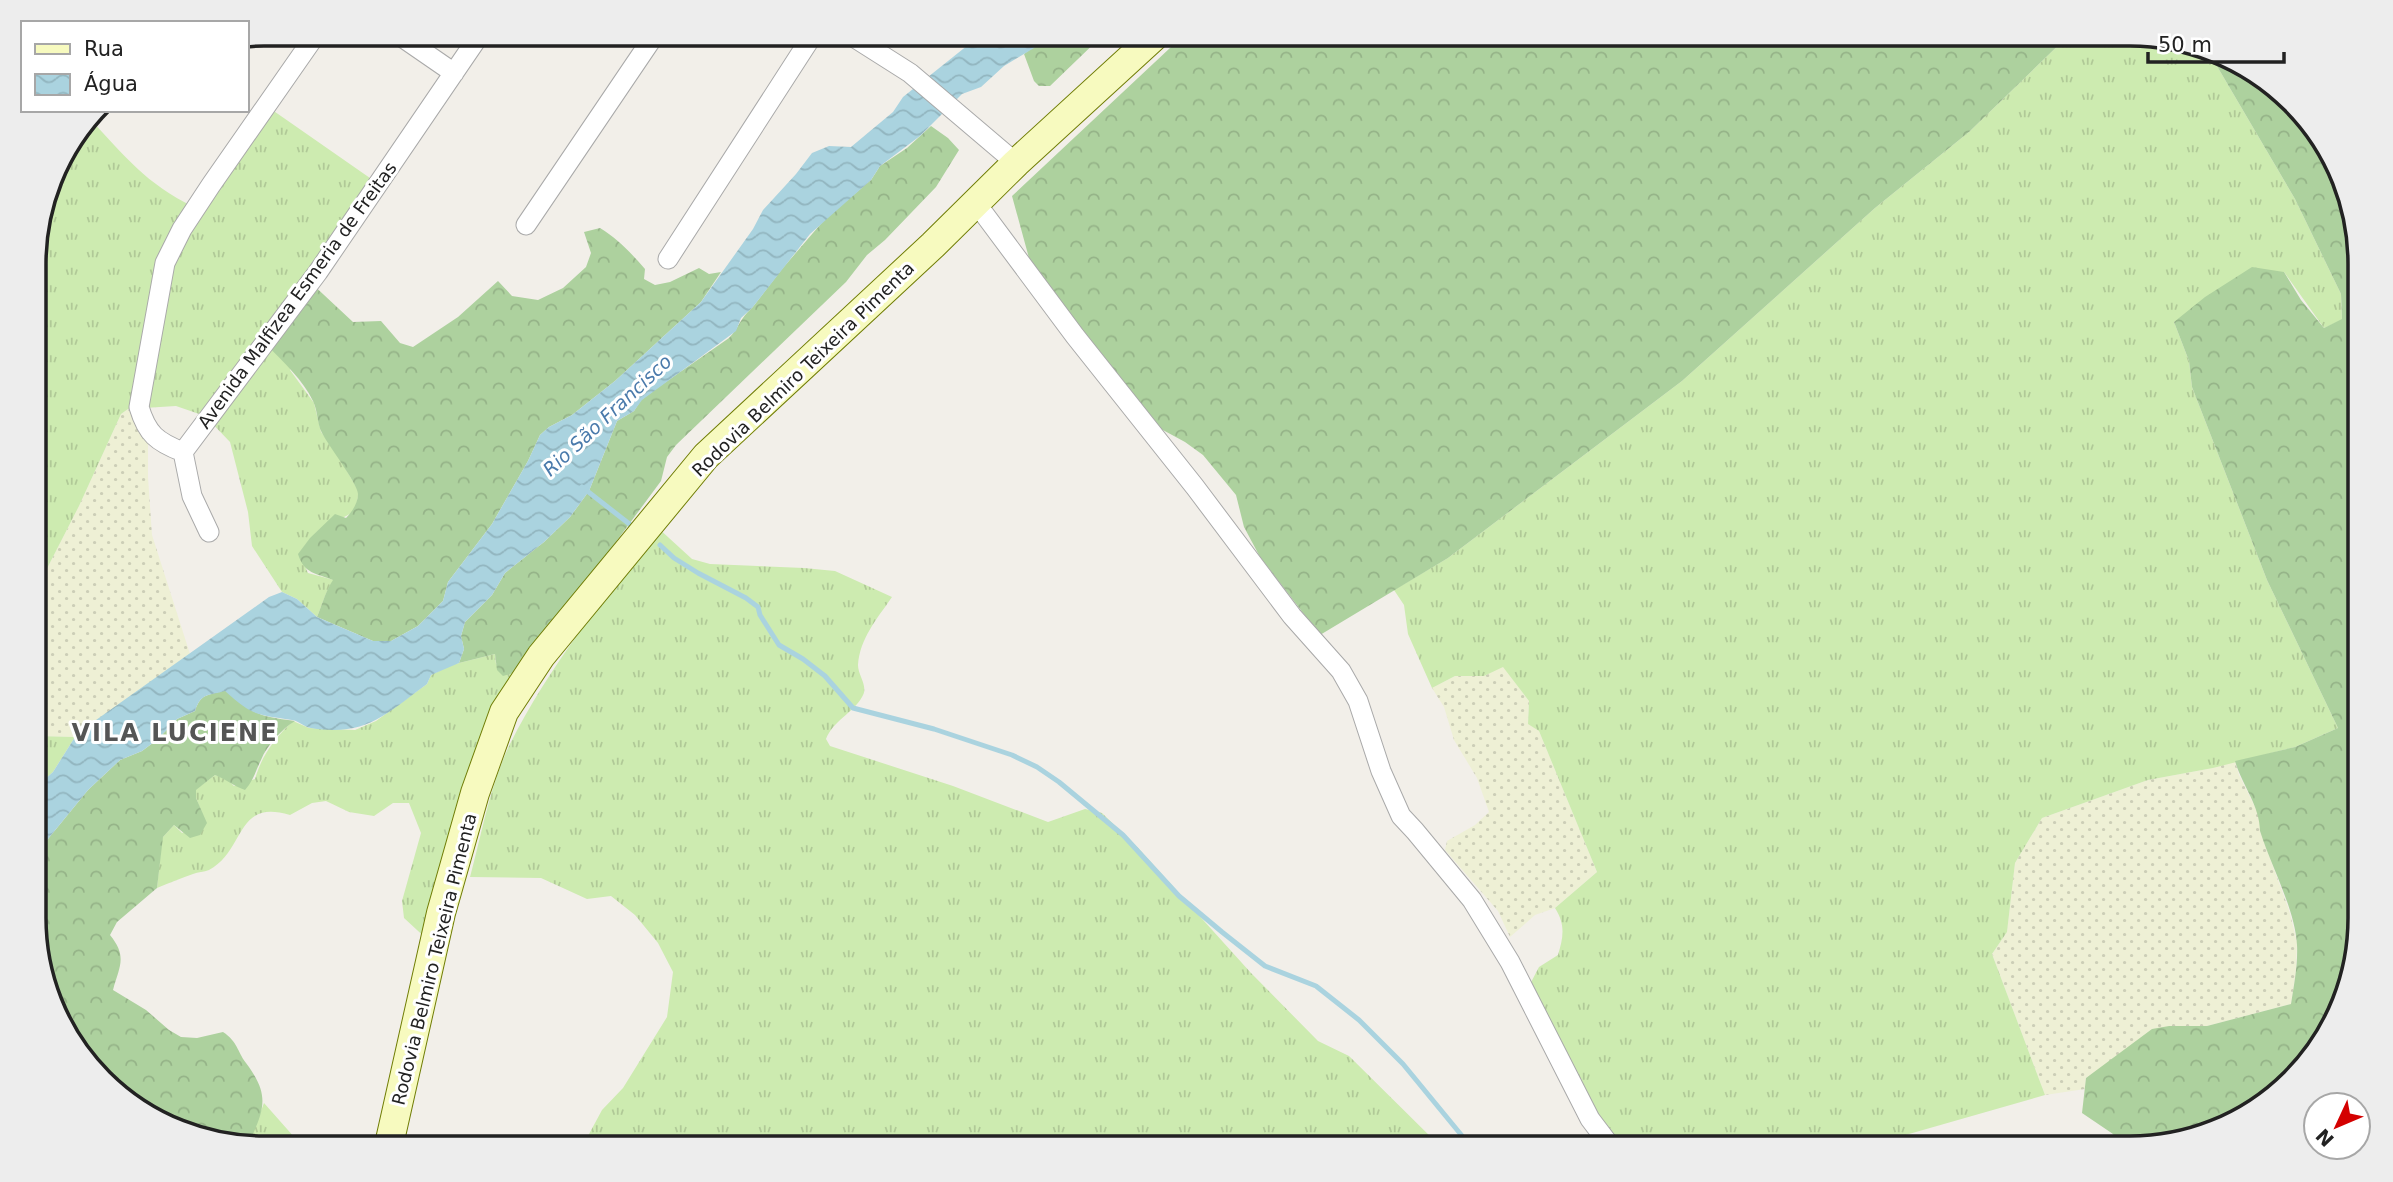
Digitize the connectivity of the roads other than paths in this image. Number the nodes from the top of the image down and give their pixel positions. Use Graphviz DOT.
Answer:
graph roads {
  1 [pos="308,46"];
  2 [pos="415,46"];
  3 [pos="472,46"];
  4 [pos="643,46"];
  5 [pos="806,46"];
  6 [pos="868,46"];
  7 [pos="1144,46"];
  8 [pos="454,73"];
  9 [pos="1016,163"];
  10 [pos="976,203"];
  11 [pos="526,225"];
  12 [pos="668,258"];
  13 [pos="183,452"];
  14 [pos="209,532"];
  15 [pos="391,1136"];
  16 [pos="1603,1136"];
  1 -- 13 [label="street"];
  2 -- 8 [label="street"];
  3 -- 8 [label="street, Avenida Malfizea Esmeria de Freitas"];
  4 -- 11 [label="street"];
  5 -- 12 [label="street"];
  6 -- 9 [label="street"];
  7 -- 9 [label="main road, Rodovia Belmiro Teixeira Pimenta"];
  8 -- 13 [label="street, Avenida Malfizea Esmeria de Freitas"];
  9 -- 10 [label="main road, Rodovia Belmiro Teixeira Pimenta"];
  10 -- 15 [label="main road, Rodovia Belmiro Teixeira Pimenta"];
  10 -- 16 [label="street"];
  13 -- 14 [label="street"];
}
